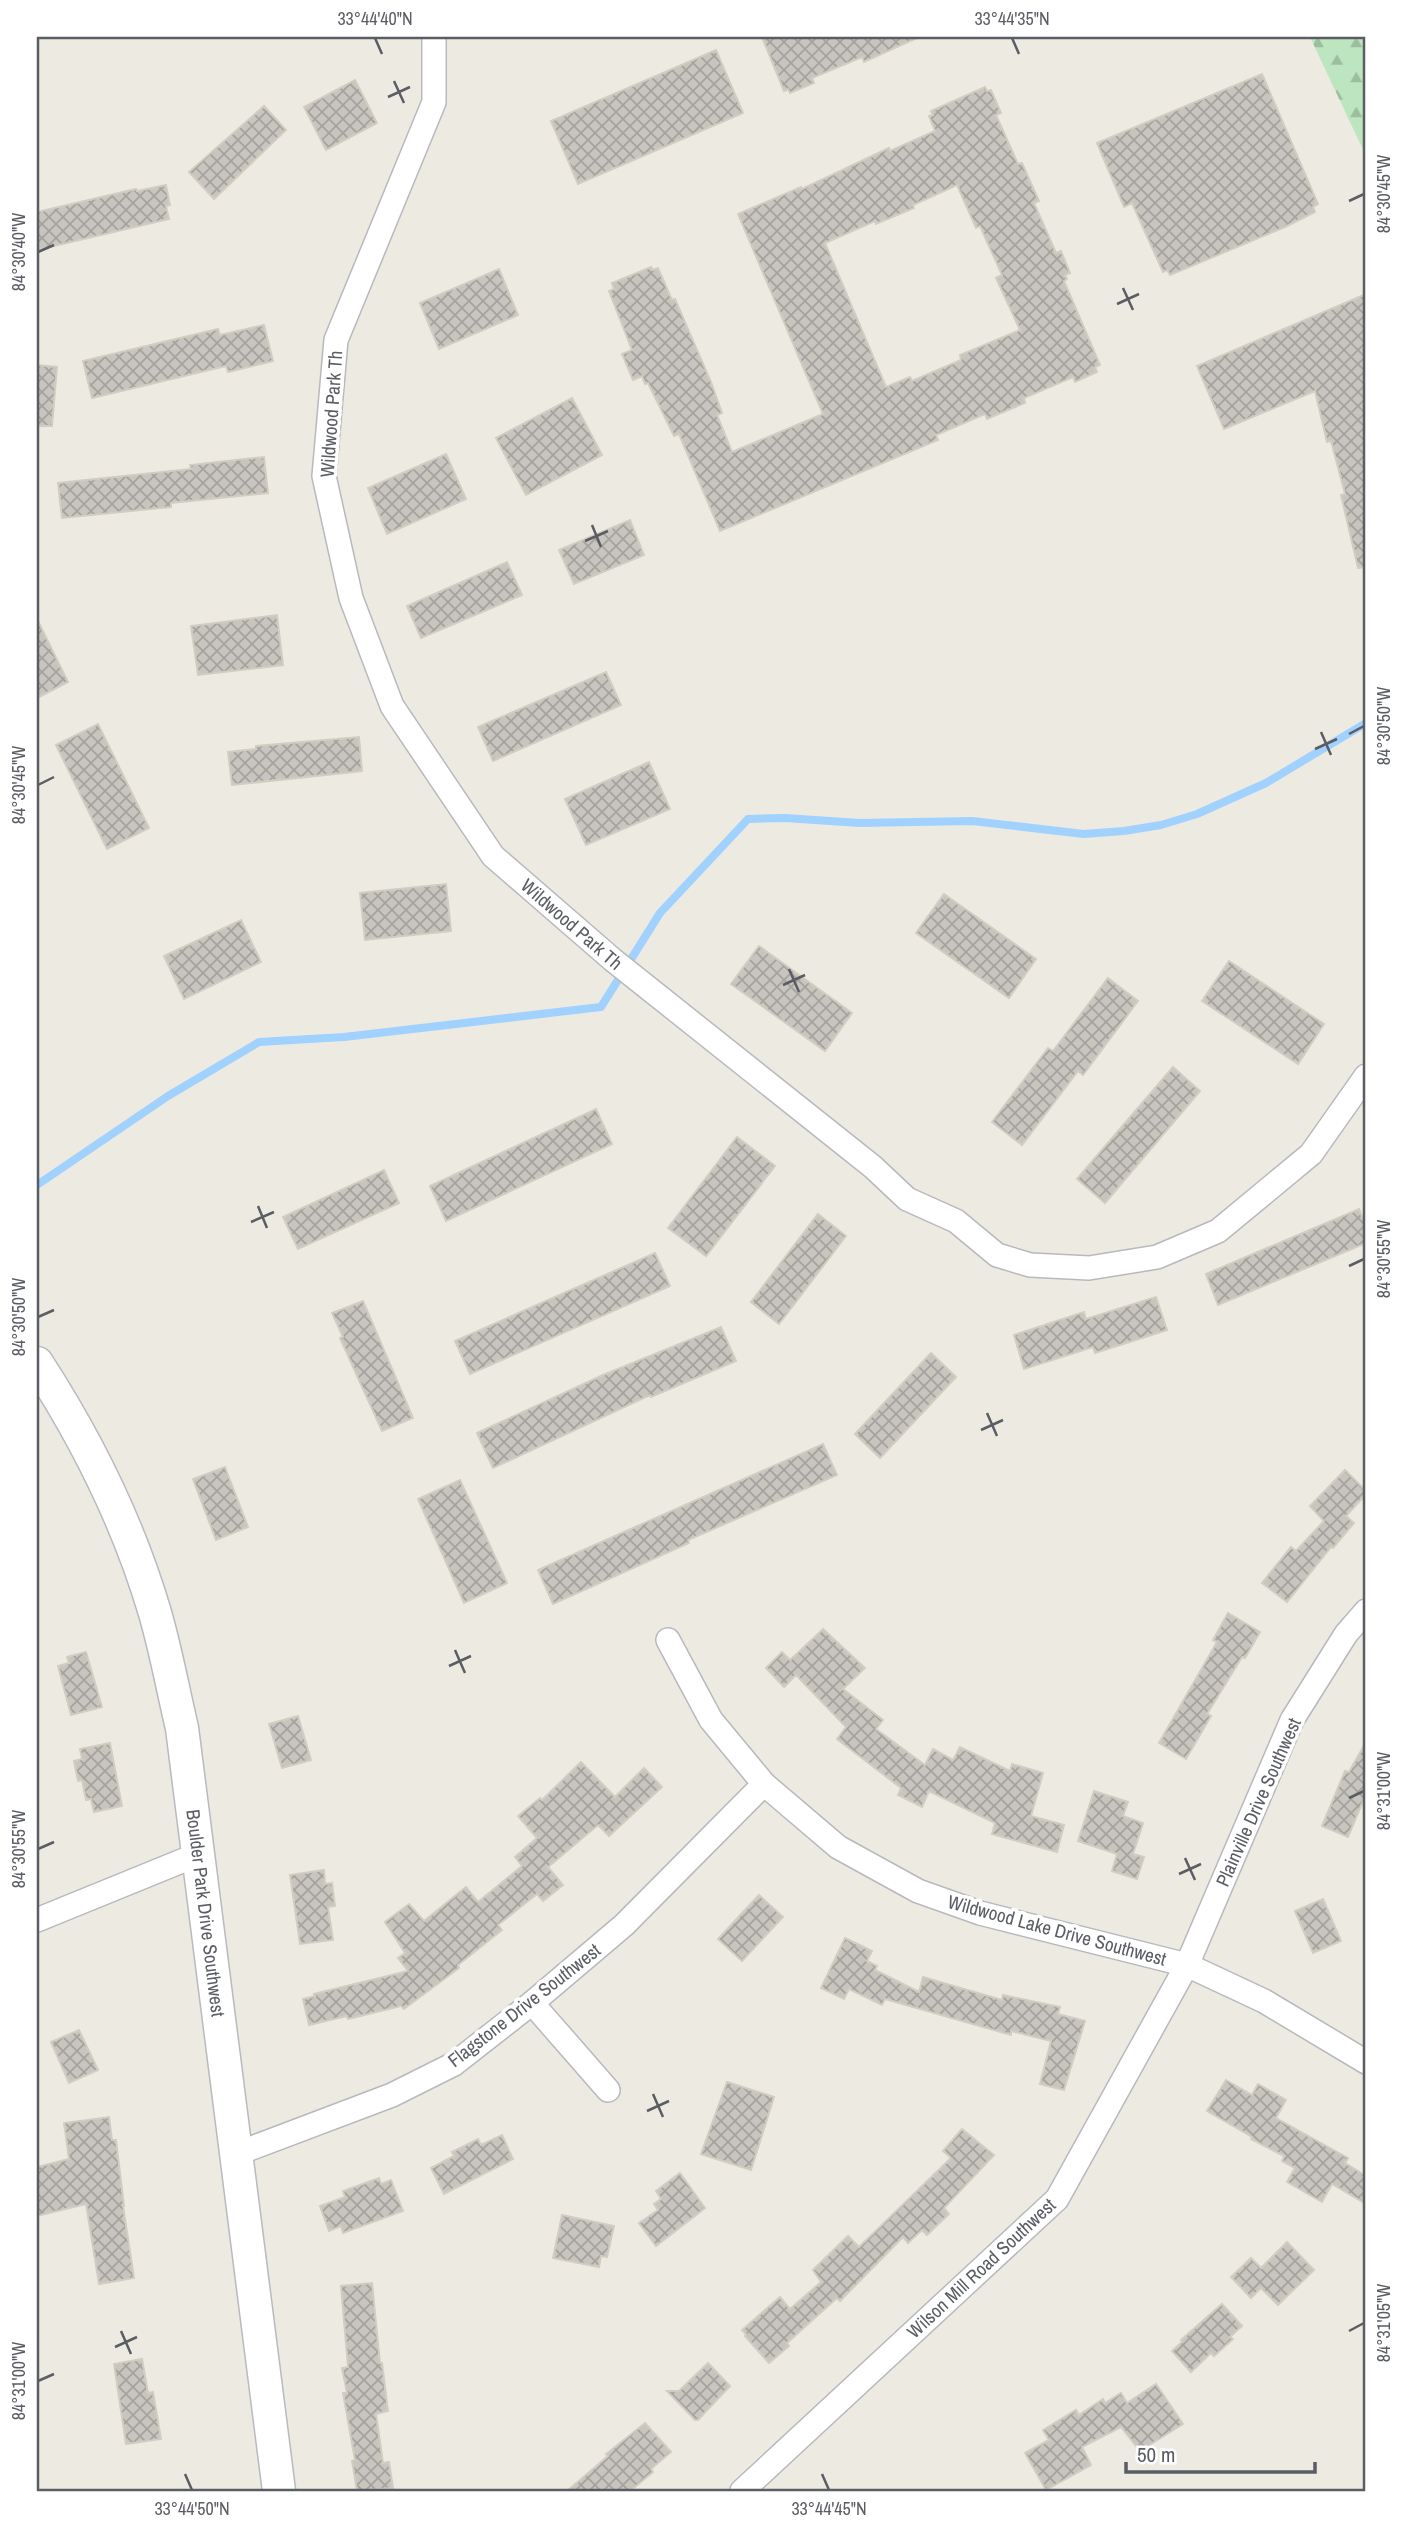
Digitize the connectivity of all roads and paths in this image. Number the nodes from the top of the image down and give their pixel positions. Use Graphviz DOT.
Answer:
graph roads {
  1 [pos="434,37"];
  2 [pos="1366,1076"];
  3 [pos="37,1363"];
  4 [pos="1366,1611"];
  5 [pos="668,1640"];
  6 [pos="764,1784"];
  7 [pos="199,1854"];
  8 [pos="37,1920"];
  9 [pos="1187,1965"];
  10 [pos="532,2003"];
  11 [pos="1366,2062"];
  12 [pos="608,2090"];
  13 [pos="236,2154"];
  14 [pos="279,2491"];
  15 [pos="741,2491"];
  1 -- 2 [label="street, Wildwood Park Th"];
  3 -- 7 [label="street, Boulder Park Drive Southwest"];
  4 -- 9 [label="street, Plainville Drive Southwest"];
  5 -- 6 [label="street, Wildwood Lake Drive Southwest"];
  6 -- 9 [label="street, Wildwood Lake Drive Southwest"];
  6 -- 10 [label="street, Flagstone Drive Southwest"];
  7 -- 8 [label="street"];
  7 -- 13 [label="street, Boulder Park Drive Southwest"];
  9 -- 11 [label="street, Wildwood Lake Drive Southwest"];
  9 -- 15 [label="street, Wilson Mill Road Southwest"];
  10 -- 12 [label="street"];
  10 -- 13 [label="street, Flagstone Drive Southwest"];
  13 -- 14 [label="street, Boulder Park Drive Southwest"];
}
